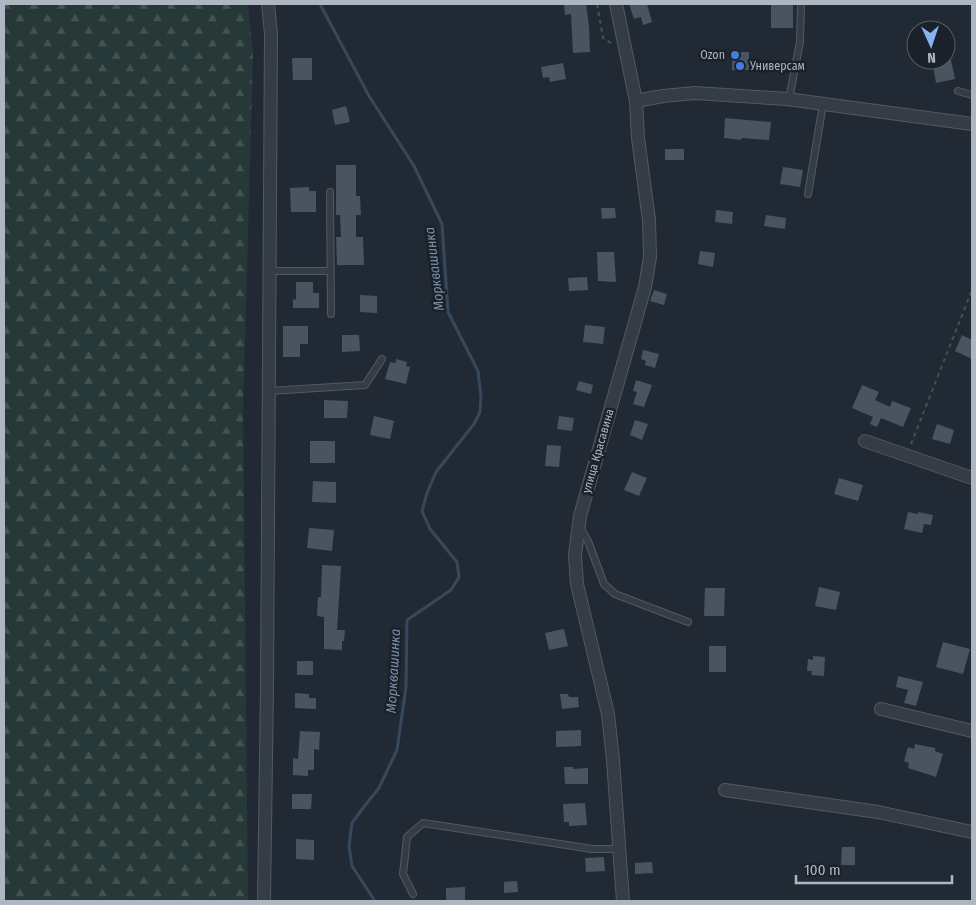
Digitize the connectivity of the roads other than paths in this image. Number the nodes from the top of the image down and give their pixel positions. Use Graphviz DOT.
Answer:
graph roads {
  1 [pos="268,4"];
  2 [pos="616,4"];
  3 [pos="801,4"];
  4 [pos="958,91"];
  5 [pos="972,95"];
  6 [pos="790,99"];
  7 [pos="636,101"];
  8 [pos="823,104"];
  9 [pos="972,124"];
  10 [pos="330,192"];
  11 [pos="808,194"];
  12 [pos="269,271"];
  13 [pos="331,272"];
  14 [pos="331,314"];
  15 [pos="382,359"];
  16 [pos="269,391"];
  17 [pos="865,441"];
  18 [pos="972,478"];
  19 [pos="578,526"];
  20 [pos="688,622"];
  21 [pos="881,709"];
  22 [pos="972,731"];
  23 [pos="725,790"];
  24 [pos="972,832"];
  25 [pos="619,849"];
  26 [pos="413,894"];
  27 [pos="264,901"];
  28 [pos="622,901"];
  1 -- 12 [label="street"];
  2 -- 7 [label="street, улица Красавина"];
  3 -- 6 [label="lane"];
  4 -- 5 [label="lane"];
  6 -- 7 [label="street"];
  6 -- 8 [label="street"];
  7 -- 19 [label="street, улица Красавина"];
  8 -- 9 [label="street"];
  8 -- 11 [label="lane"];
  10 -- 13 [label="lane"];
  12 -- 13 [label="lane"];
  12 -- 16 [label="street"];
  13 -- 14 [label="lane"];
  15 -- 16 [label="lane"];
  16 -- 27 [label="street"];
  17 -- 18 [label="street"];
  19 -- 20 [label="lane"];
  19 -- 25 [label="street, улица Красавина"];
  21 -- 22 [label="street"];
  23 -- 24 [label="street"];
  25 -- 26 [label="lane"];
  25 -- 28 [label="street, улица Красавина"];
}
